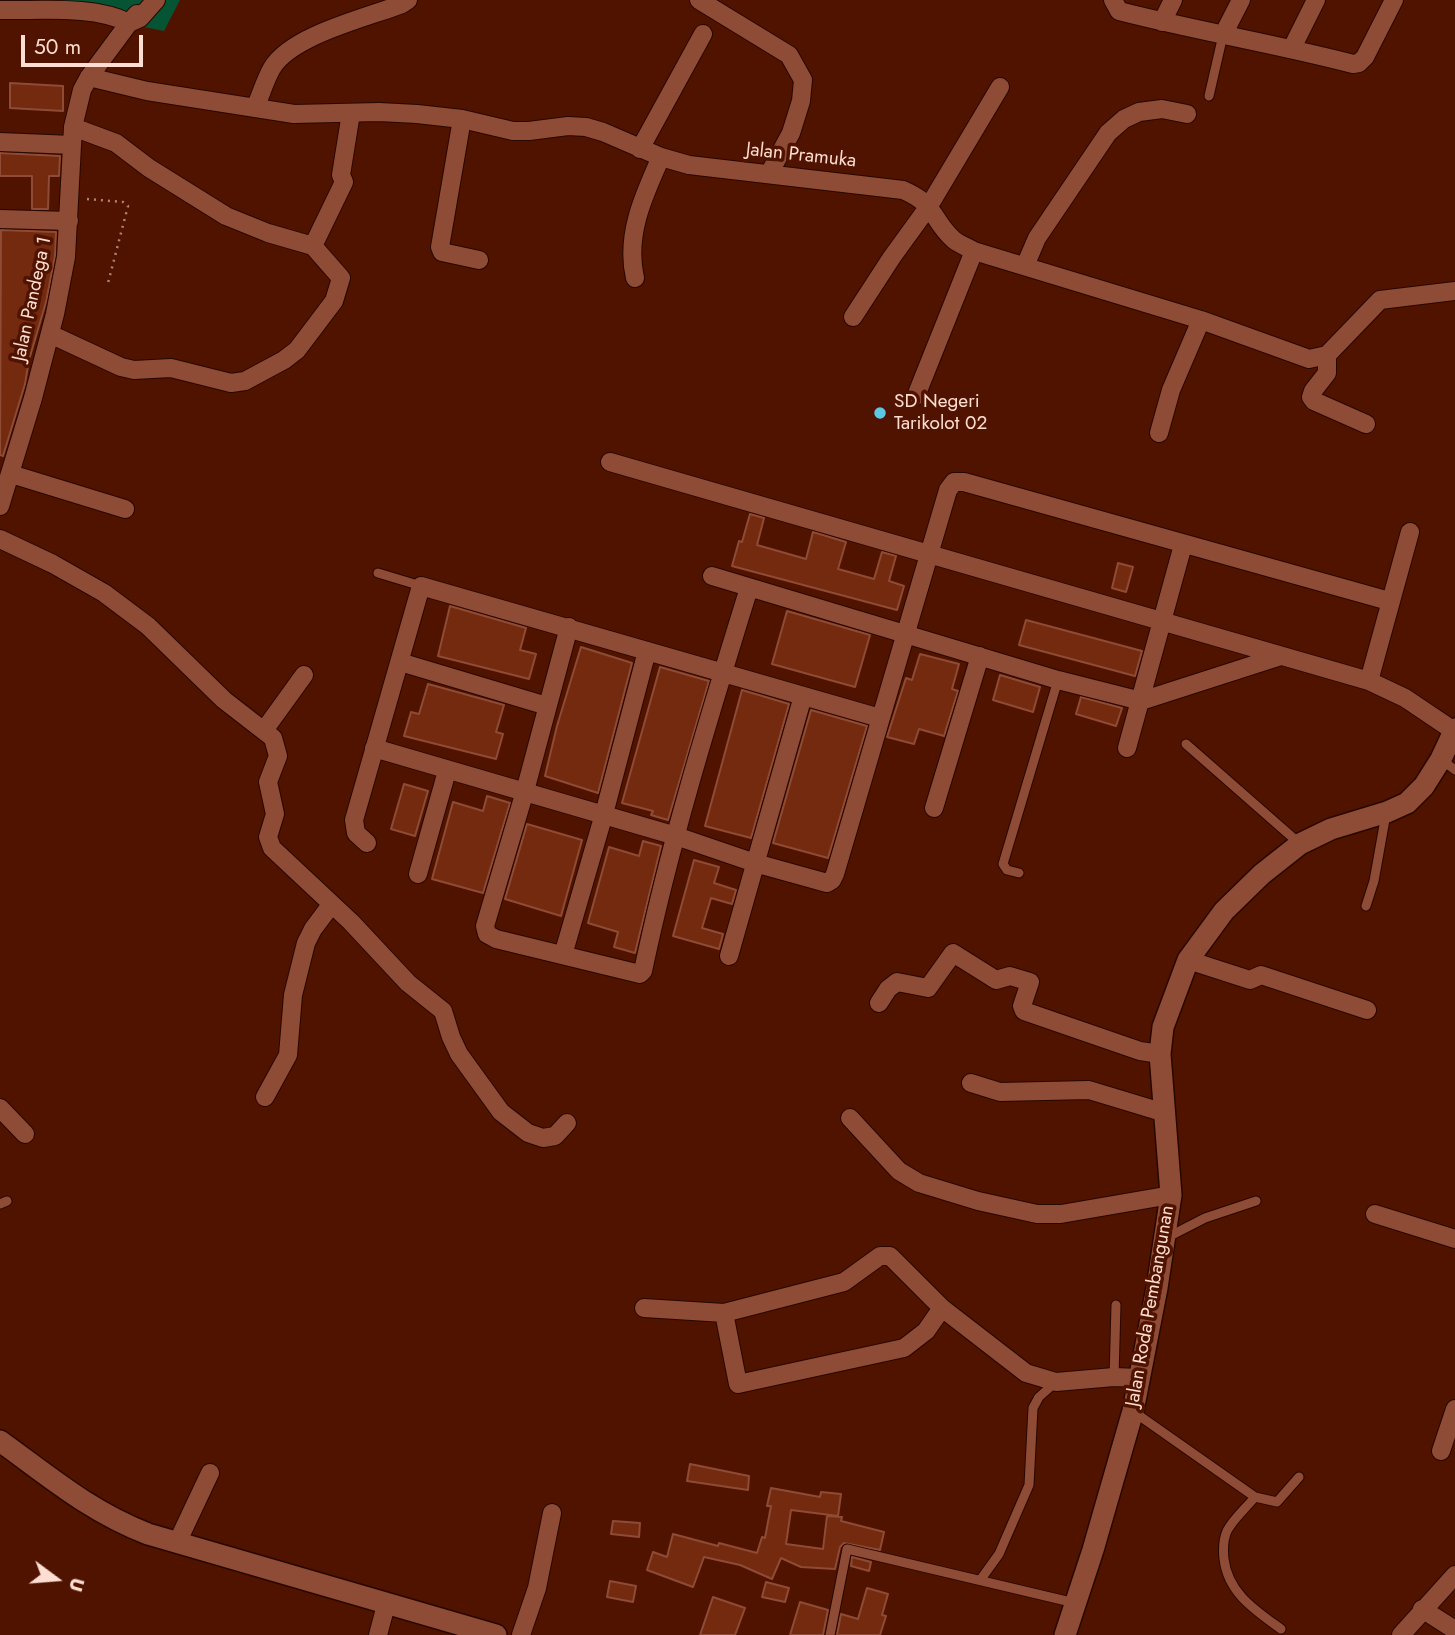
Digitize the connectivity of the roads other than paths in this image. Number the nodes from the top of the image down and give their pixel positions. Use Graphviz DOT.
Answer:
graph roads {
  1 [pos="147,0"];
  2 [pos="156,0"];
  3 [pos="408,0"];
  4 [pos="699,0"];
  5 [pos="1113,0"];
  6 [pos="1173,0"];
  7 [pos="1241,0"];
  8 [pos="1316,0"];
  9 [pos="1394,0"];
  10 [pos="0,10"];
  11 [pos="1162,22"];
  12 [pos="129,23"];
  13 [pos="703,34"];
  14 [pos="1223,35"];
  15 [pos="1292,48"];
  16 [pos="89,77"];
  17 [pos="1000,87"];
  18 [pos="1209,96"];
  19 [pos="256,108"];
  20 [pos="351,113"];
  21 [pos="1187,114"];
  22 [pos="461,119"];
  23 [pos="73,127"];
  24 [pos="0,142"];
  25 [pos="72,145"];
  26 [pos="640,149"];
  27 [pos="660,157"];
  28 [pos="769,174"];
  29 [pos="929,206"];
  30 [pos="0,219"];
  31 [pos="69,220"];
  32 [pos="313,246"];
  33 [pos="974,251"];
  34 [pos="479,260"];
  35 [pos="1025,266"];
  36 [pos="635,278"];
  37 [pos="1455,291"];
  38 [pos="853,317"];
  39 [pos="1201,320"];
  40 [pos="50,334"];
  41 [pos="1327,355"];
  42 [pos="916,396"];
  43 [pos="1366,424"];
  44 [pos="1158,433"];
  45 [pos="610,462"];
  46 [pos="11,474"];
  47 [pos="0,506"];
  48 [pos="125,509"];
  49 [pos="1410,532"];
  50 [pos="0,539"];
  51 [pos="1183,545"];
  52 [pos="930,554"];
  53 [pos="378,573"];
  54 [pos="712,576"];
  55 [pos="421,586"];
  56 [pos="749,588"];
  57 [pos="1389,601"];
  58 [pos="1163,623"];
  59 [pos="569,627"];
  60 [pos="906,634"];
  61 [pos="647,651"];
  62 [pos="980,656"];
  63 [pos="1281,656"];
  64 [pos="400,662"];
  65 [pos="723,672"];
  66 [pos="304,675"];
  67 [pos="1058,680"];
  68 [pos="1369,681"];
  69 [pos="803,696"];
  70 [pos="1141,701"];
  71 [pos="547,706"];
  72 [pos="880,718"];
  73 [pos="265,729"];
  74 [pos="1454,730"];
  75 [pos="1186,744"];
  76 [pos="374,748"];
  77 [pos="1127,748"];
  78 [pos="1448,764"];
  79 [pos="447,771"];
  80 [pos="525,791"];
  81 [pos="934,808"];
  82 [pos="1387,812"];
  83 [pos="604,814"];
  84 [pos="676,836"];
  85 [pos="367,843"];
  86 [pos="1300,844"];
  87 [pos="755,863"];
  88 [pos="1019,873"];
  89 [pos="418,874"];
  90 [pos="331,905"];
  91 [pos="1366,905"];
  92 [pos="564,955"];
  93 [pos="729,956"];
  94 [pos="1188,960"];
  95 [pos="879,1003"];
  96 [pos="1367,1010"];
  97 [pos="1160,1054"];
  98 [pos="971,1083"];
  99 [pos="265,1097"];
  100 [pos="0,1108"];
  101 [pos="1165,1113"];
  102 [pos="850,1118"];
  103 [pos="567,1123"];
  104 [pos="25,1134"];
  105 [pos="1171,1195"];
  106 [pos="1256,1201"];
  107 [pos="1376,1214"];
  108 [pos="1166,1238"];
  109 [pos="1455,1239"];
  110 [pos="1116,1306"];
  111 [pos="644,1308"];
  112 [pos="942,1308"];
  113 [pos="724,1313"];
  114 [pos="1114,1377"];
  115 [pos="1139,1378"];
  116 [pos="1056,1382"];
  117 [pos="1455,1409"];
  118 [pos="1133,1411"];
  119 [pos="0,1441"];
  120 [pos="1441,1451"];
  121 [pos="210,1473"];
  122 [pos="1299,1477"];
  123 [pos="1255,1497"];
  124 [pos="552,1513"];
  125 [pos="177,1542"];
  126 [pos="1455,1575"];
  127 [pos="981,1579"];
  128 [pos="1075,1602"];
  129 [pos="386,1605"];
  130 [pos="1422,1609"];
  131 [pos="1281,1629"];
  132 [pos="1455,1630"];
  133 [pos="378,1635"];
  134 [pos="496,1635"];
  135 [pos="521,1635"];
  136 [pos="830,1635"];
  137 [pos="1065,1635"];
  138 [pos="1401,1635"];
  1 -- 12 [label="street"];
  2 -- 12 [label="street"];
  3 -- 19 [label="street"];
  4 -- 28 [label="street"];
  5 -- 11 [label="street"];
  6 -- 11 [label="street"];
  7 -- 14 [label="street"];
  8 -- 15 [label="street"];
  9 -- 15 [label="street"];
  10 -- 12 [label="street"];
  11 -- 14 [label="street"];
  12 -- 16 [label="street"];
  13 -- 26 [label="street"];
  14 -- 15 [label="street"];
  14 -- 18 [label="lane"];
  16 -- 19 [label="street, Jalan Pramuka"];
  16 -- 23 [label="street, Jalan Pandega 1"];
  17 -- 29 [label="street"];
  19 -- 20 [label="street, Jalan Pramuka"];
  20 -- 22 [label="street, Jalan Pramuka"];
  20 -- 32 [label="street"];
  21 -- 35 [label="street"];
  22 -- 26 [label="street, Jalan Pramuka"];
  22 -- 34 [label="street"];
  23 -- 25 [label="street, Jalan Pandega 1"];
  23 -- 32 [label="street"];
  24 -- 25 [label="street"];
  25 -- 31 [label="street, Jalan Pandega 1"];
  26 -- 27 [label="street, Jalan Pramuka"];
  27 -- 28 [label="street, Jalan Pramuka"];
  27 -- 36 [label="street"];
  28 -- 29 [label="street, Jalan Pramuka"];
  29 -- 33 [label="street, Jalan Pramuka"];
  29 -- 38 [label="street"];
  30 -- 31 [label="street"];
  31 -- 40 [label="street, Jalan Pandega 1"];
  32 -- 40 [label="street"];
  33 -- 35 [label="street, Jalan Pramuka"];
  33 -- 42 [label="street"];
  35 -- 39 [label="street, Jalan Pramuka"];
  37 -- 41 [label="street"];
  39 -- 41 [label="street, Jalan Pramuka"];
  39 -- 44 [label="street"];
  40 -- 46 [label="street, Jalan Pandega 1"];
  41 -- 43 [label="street"];
  45 -- 52 [label="street"];
  46 -- 47 [label="street, Jalan Pandega 1"];
  46 -- 48 [label="street"];
  49 -- 57 [label="street"];
  50 -- 73 [label="street"];
  51 -- 52 [label="street"];
  51 -- 57 [label="street"];
  51 -- 58 [label="street"];
  52 -- 58 [label="street"];
  52 -- 60 [label="street"];
  53 -- 55 [label="lane"];
  54 -- 56 [label="street"];
  55 -- 59 [label="street"];
  55 -- 64 [label="street"];
  56 -- 60 [label="street"];
  56 -- 65 [label="street"];
  57 -- 68 [label="street"];
  58 -- 63 [label="street"];
  58 -- 70 [label="street"];
  59 -- 61 [label="street"];
  59 -- 71 [label="street"];
  60 -- 62 [label="street"];
  60 -- 72 [label="street"];
  61 -- 65 [label="street"];
  61 -- 83 [label="street"];
  62 -- 67 [label="street"];
  62 -- 81 [label="street"];
  63 -- 68 [label="street"];
  63 -- 70 [label="street"];
  64 -- 71 [label="street"];
  64 -- 76 [label="street"];
  65 -- 69 [label="street"];
  65 -- 84 [label="street"];
  66 -- 73 [label="street"];
  67 -- 70 [label="street"];
  67 -- 88 [label="lane"];
  68 -- 74 [label="street"];
  69 -- 72 [label="street"];
  69 -- 87 [label="street"];
  70 -- 77 [label="street"];
  71 -- 80 [label="street"];
  72 -- 87 [label="street"];
  73 -- 90 [label="street"];
  74 -- 78 [label="street, Jalan Roda Pembangunan"];
  75 -- 86 [label="lane"];
  76 -- 79 [label="street"];
  76 -- 85 [label="street"];
  78 -- 82 [label="street, Jalan Roda Pembangunan"];
  79 -- 80 [label="street"];
  79 -- 89 [label="street"];
  80 -- 83 [label="street"];
  80 -- 92 [label="street"];
  82 -- 86 [label="street, Jalan Roda Pembangunan"];
  82 -- 91 [label="lane"];
  83 -- 84 [label="street"];
  83 -- 92 [label="street"];
  84 -- 87 [label="street"];
  84 -- 92 [label="street"];
  86 -- 94 [label="street, Jalan Roda Pembangunan"];
  87 -- 93 [label="street"];
  90 -- 99 [label="street"];
  90 -- 103 [label="street"];
  94 -- 96 [label="street"];
  94 -- 97 [label="street, Jalan Roda Pembangunan"];
  95 -- 97 [label="street"];
  97 -- 101 [label="street, Jalan Roda Pembangunan"];
  98 -- 101 [label="street"];
  100 -- 104 [label="street"];
  101 -- 105 [label="street, Jalan Roda Pembangunan"];
  102 -- 105 [label="street"];
  105 -- 108 [label="street, Jalan Roda Pembangunan"];
  106 -- 108 [label="lane"];
  107 -- 109 [label="street"];
  108 -- 115 [label="street, Jalan Roda Pembangunan"];
  110 -- 114 [label="lane"];
  111 -- 113 [label="street"];
  112 -- 113 [label="street"];
  112 -- 113 [label="street"];
  112 -- 116 [label="street"];
  114 -- 115 [label="street"];
  114 -- 116 [label="street"];
  115 -- 118 [label="street, Jalan Roda Pembangunan"];
  116 -- 127 [label="lane"];
  117 -- 120 [label="street"];
  118 -- 123 [label="lane"];
  118 -- 128 [label="street, Jalan Roda Pembangunan"];
  119 -- 125 [label="street"];
  121 -- 125 [label="street"];
  122 -- 123 [label="lane"];
  123 -- 131 [label="lane"];
  124 -- 135 [label="street"];
  125 -- 129 [label="street"];
  126 -- 130 [label="street"];
  127 -- 128 [label="lane"];
  127 -- 136 [label="lane"];
  128 -- 137 [label="street, Jalan Roda Pembangunan"];
  129 -- 133 [label="street"];
  129 -- 134 [label="street"];
  130 -- 132 [label="street"];
  130 -- 138 [label="street"];
}
